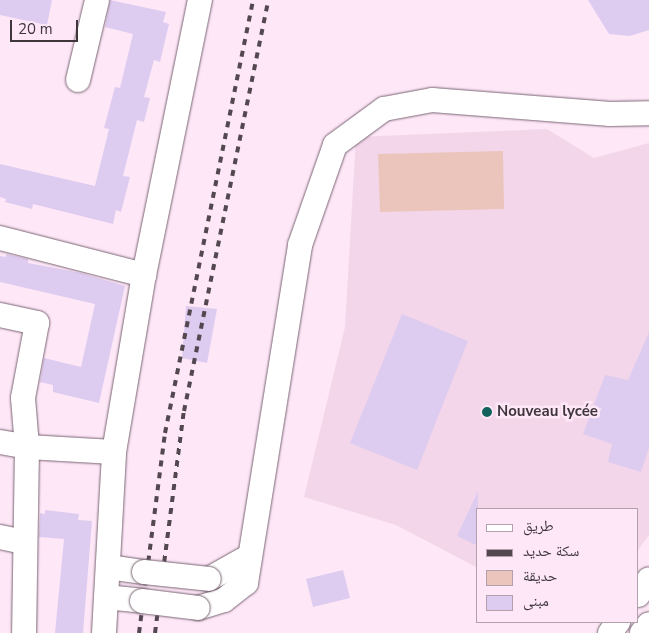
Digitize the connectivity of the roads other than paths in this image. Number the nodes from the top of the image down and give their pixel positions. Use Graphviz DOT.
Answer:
graph roads {
  1 [pos="97,0"];
  2 [pos="200,0"];
  3 [pos="78,80"];
  4 [pos="649,113"];
  5 [pos="0,238"];
  6 [pos="144,274"];
  7 [pos="0,315"];
  8 [pos="0,442"];
  9 [pos="27,446"];
  10 [pos="114,452"];
  11 [pos="0,537"];
  12 [pos="23,542"];
  13 [pos="250,556"];
  14 [pos="108,567"];
  15 [pos="649,579"];
  16 [pos="639,594"];
  17 [pos="106,597"];
  18 [pos="649,624"];
  19 [pos="24,633"];
  20 [pos="104,633"];
  21 [pos="642,633"];
  1 -- 3 [label="street"];
  2 -- 6 [label="street"];
  4 -- 13 [label="street"];
  5 -- 6 [label="street"];
  6 -- 10 [label="street"];
  7 -- 9 [label="street"];
  8 -- 9 [label="street"];
  9 -- 10 [label="street"];
  9 -- 12 [label="street"];
  10 -- 14 [label="street"];
  11 -- 12 [label="street"];
  12 -- 19 [label="street"];
  13 -- 14 [label="street, bridge"];
  13 -- 17 [label="street, bridge"];
  14 -- 17 [label="street"];
  15 -- 16 [label="street"];
  17 -- 20 [label="street"];
  18 -- 21 [label="street"];
}
